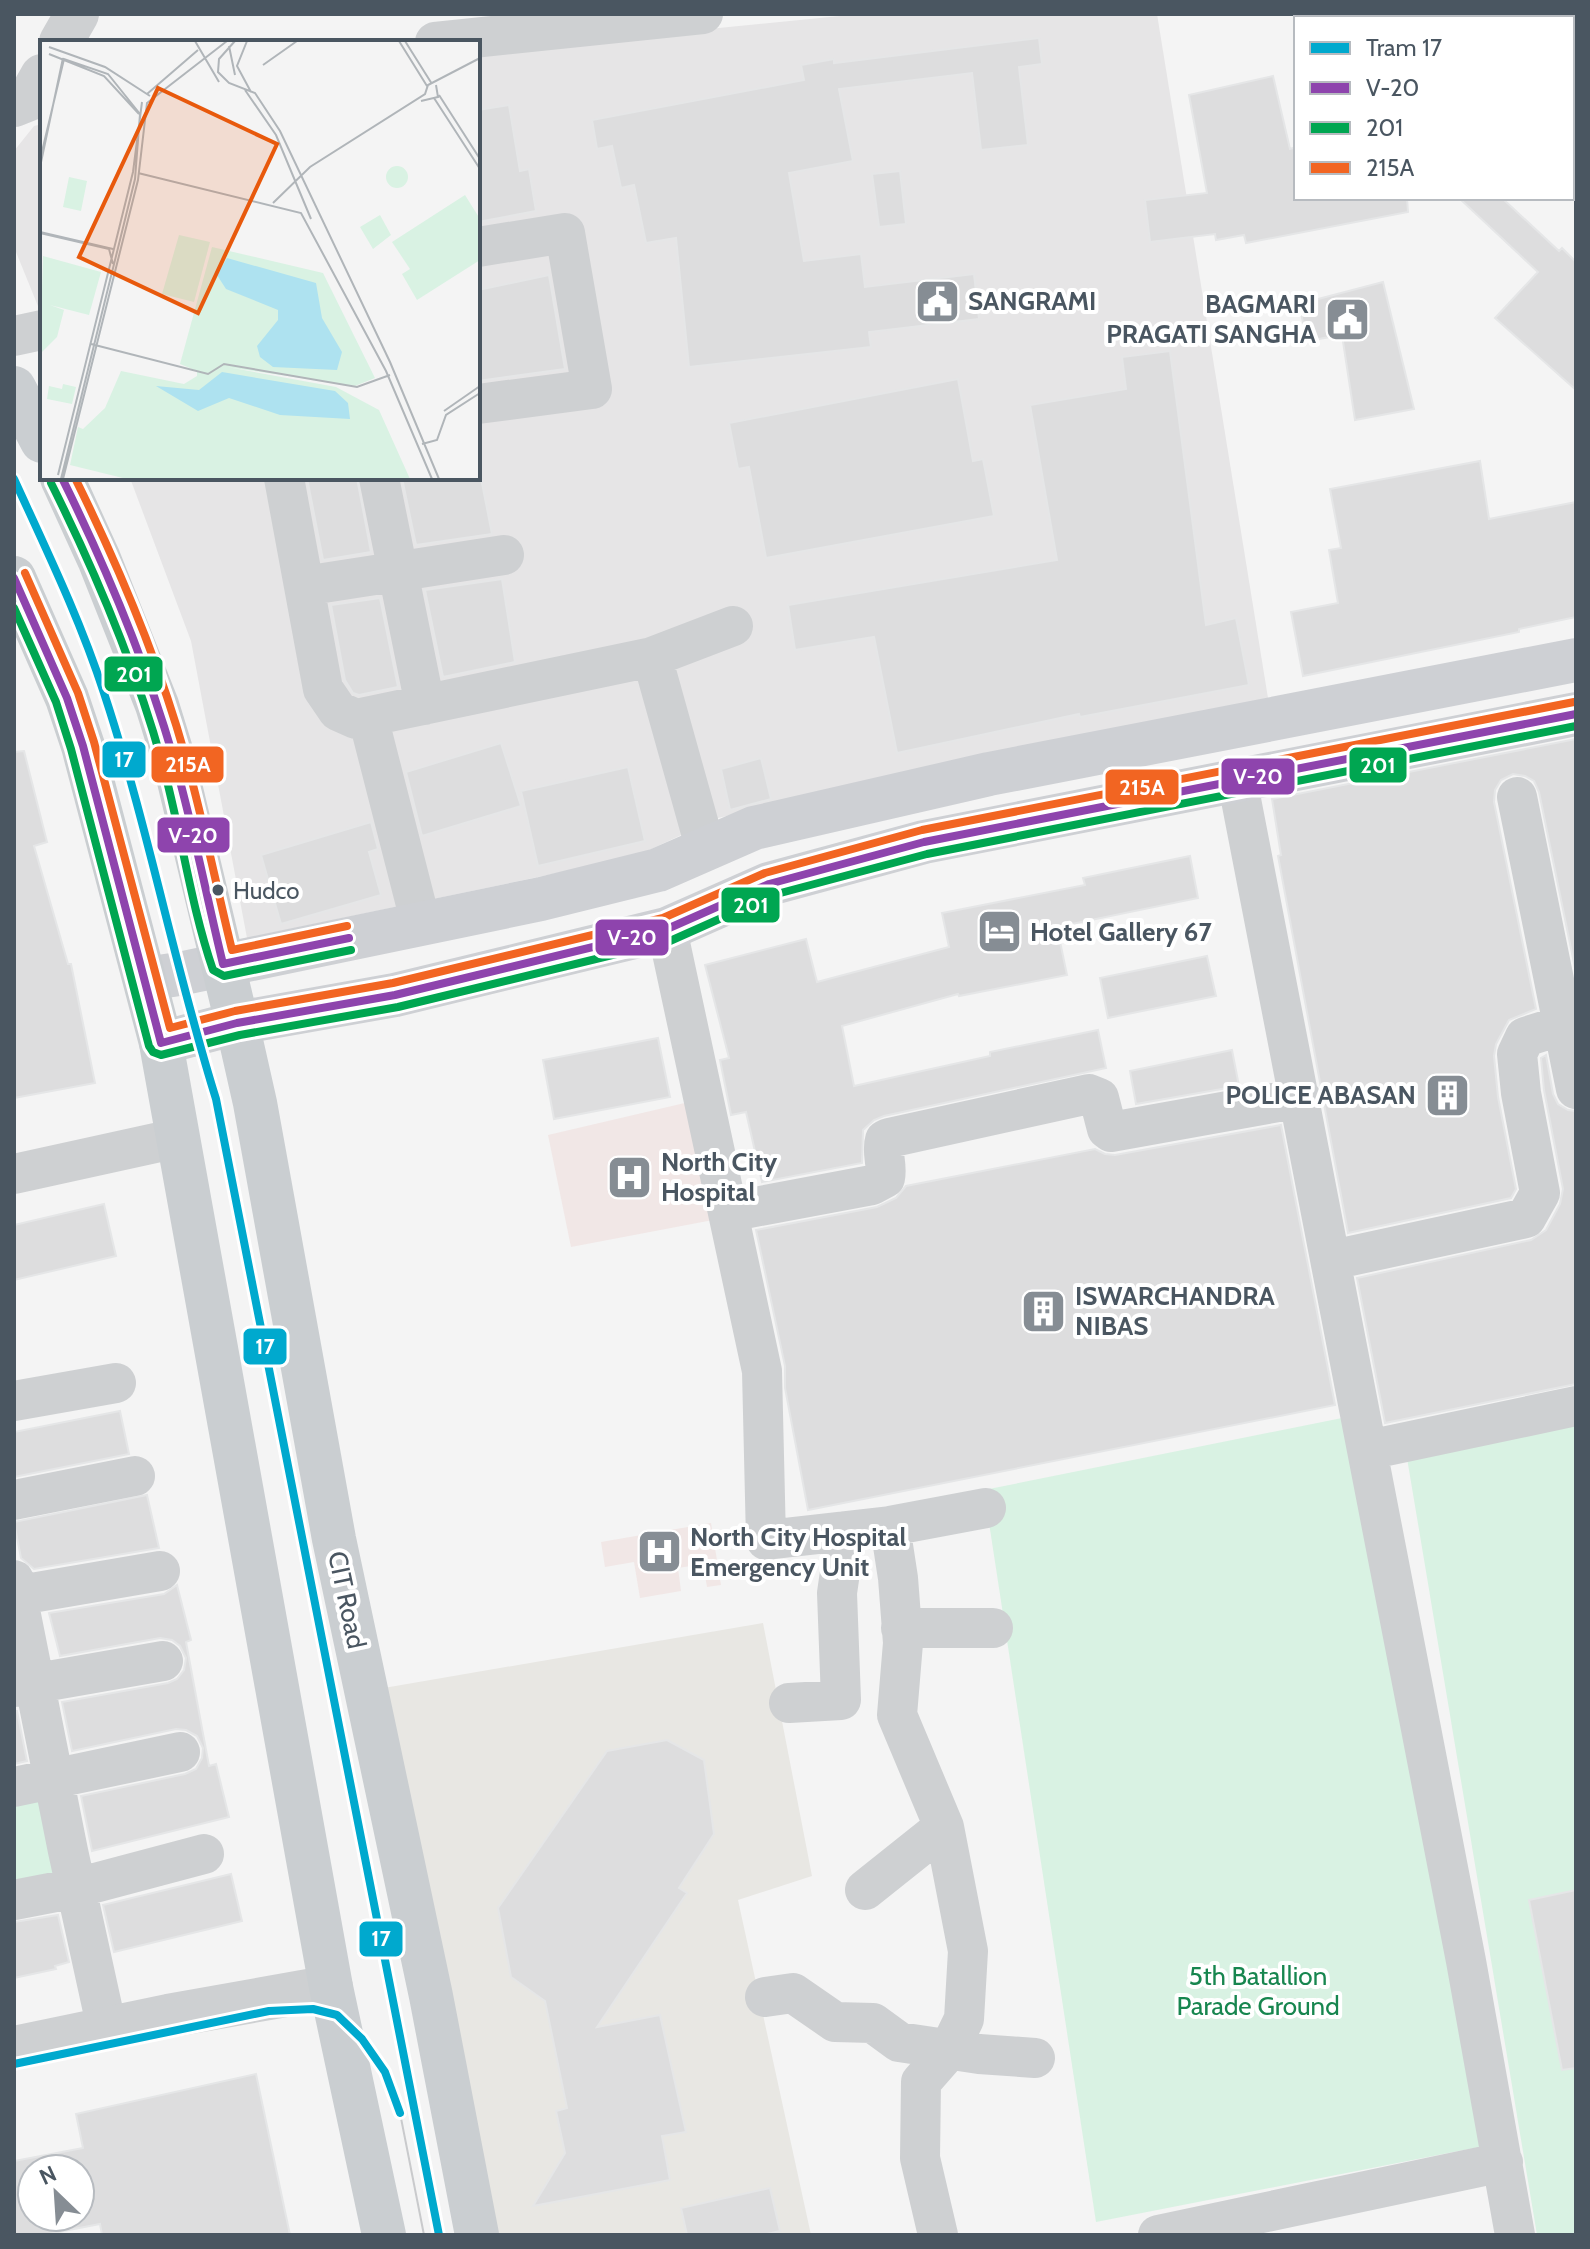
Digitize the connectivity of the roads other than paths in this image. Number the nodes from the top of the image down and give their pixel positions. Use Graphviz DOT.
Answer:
graph roads {
  1 [pos="77,14"];
  2 [pos="703,14"];
  3 [pos="62,40"];
  4 [pos="454,40"];
  5 [pos="480,247"];
  6 [pos="40,330"];
  7 [pos="14,336"];
  8 [pos="14,388"];
  9 [pos="480,404"];
  10 [pos="40,437"];
  11 [pos="63,480"];
  12 [pos="284,480"];
  13 [pos="379,480"];
  14 [pos="504,555"];
  15 [pos="398,571"];
  16 [pos="14,578"];
  17 [pos="304,586"];
  18 [pos="733,626"];
  19 [pos="652,657"];
  20 [pos="1576,660"];
  21 [pos="425,705"];
  22 [pos="1576,714"];
  23 [pos="368,717"];
  24 [pos="1237,779"];
  25 [pos="1517,797"];
  26 [pos="706,850"];
  27 [pos="421,924"];
  28 [pos="667,929"];
  29 [pos="223,964"];
  30 [pos="145,979"];
  31 [pos="1570,1022"];
  32 [pos="237,1023"];
  33 [pos="161,1043"];
  34 [pos="1576,1089"];
  35 [pos="1301,1098"];
  36 [pos="178,1138"];
  37 [pos="14,1174"];
  38 [pos="728,1212"];
  39 [pos="1332,1260"];
  40 [pos="116,1383"];
  41 [pos="14,1401"];
  42 [pos="1576,1406"];
  43 [pos="1368,1450"];
  44 [pos="135,1476"];
  45 [pos="14,1500"];
  46 [pos="986,1508"];
  47 [pos="890,1526"];
  48 [pos="846,1531"];
  49 [pos="160,1571"];
  50 [pos="15,1590"];
  51 [pos="901,1628"];
  52 [pos="993,1628"];
  53 [pos="163,1661"];
  54 [pos="24,1685"];
  55 [pos="789,1703"];
  56 [pos="180,1752"];
  57 [pos="54,1780"];
  58 [pos="14,1787"];
  59 [pos="944,1827"];
  60 [pos="204,1854"];
  61 [pos="76,1888"];
  62 [pos="865,1890"];
  63 [pos="14,1900"];
  64 [pos="331,1987"];
  65 [pos="765,1997"];
  66 [pos="107,2029"];
  67 [pos="14,2048"];
  68 [pos="949,2050"];
  69 [pos="1035,2058"];
  70 [pos="1503,2162"];
  71 [pos="384,2235"];
  72 [pos="477,2235"];
  73 [pos="938,2235"];
  74 [pos="1158,2235"];
  75 [pos="1515,2235"];
  1 -- 3 [label="street"];
  2 -- 4 [label="street"];
  5 -- 9 [label="street"];
  6 -- 7 [label="street"];
  8 -- 10 [label="main road"];
  11 -- 29 [label="main road, CIT Road"];
  12 -- 17 [label="street"];
  13 -- 15 [label="street"];
  14 -- 15 [label="street"];
  15 -- 17 [label="street"];
  15 -- 21 [label="street"];
  16 -- 30 [label="main road"];
  17 -- 23 [label="street"];
  18 -- 19 [label="street"];
  19 -- 21 [label="street"];
  19 -- 26 [label="street"];
  20 -- 26 [label="main road"];
  21 -- 23 [label="street"];
  22 -- 24 [label="main road"];
  23 -- 27 [label="street"];
  24 -- 28 [label="main road"];
  24 -- 35 [label="street"];
  25 -- 31 [label="street"];
  26 -- 27 [label="main road"];
  27 -- 29 [label="main road"];
  28 -- 32 [label="main road"];
  28 -- 38 [label="street"];
  29 -- 30 [label="main road"];
  29 -- 32 [label="main road, CIT Road"];
  30 -- 33 [label="main road"];
  31 -- 34 [label="street"];
  31 -- 39 [label="street"];
  32 -- 33 [label="main road"];
  32 -- 72 [label="main road, CIT Road"];
  33 -- 36 [label="main road"];
  35 -- 38 [label="street"];
  35 -- 39 [label="street"];
  36 -- 37 [label="street"];
  36 -- 64 [label="main road"];
  38 -- 48 [label="street"];
  39 -- 43 [label="street"];
  40 -- 41 [label="street"];
  42 -- 43 [label="street"];
  43 -- 70 [label="street"];
  44 -- 45 [label="street"];
  46 -- 47 [label="street"];
  47 -- 48 [label="street"];
  47 -- 51 [label="street"];
  48 -- 55 [label="street"];
  49 -- 50 [label="street"];
  50 -- 54 [label="street"];
  51 -- 52 [label="street"];
  51 -- 59 [label="street"];
  53 -- 54 [label="street"];
  54 -- 57 [label="street"];
  56 -- 57 [label="street"];
  57 -- 58 [label="street"];
  57 -- 61 [label="street"];
  59 -- 62 [label="street"];
  59 -- 68 [label="street"];
  60 -- 61 [label="street"];
  61 -- 63 [label="street"];
  61 -- 66 [label="street"];
  64 -- 66 [label="street"];
  64 -- 71 [label="main road"];
  65 -- 68 [label="street"];
  66 -- 67 [label="street"];
  68 -- 69 [label="street"];
  68 -- 73 [label="street"];
  70 -- 74 [label="street"];
  70 -- 75 [label="street"];
}
